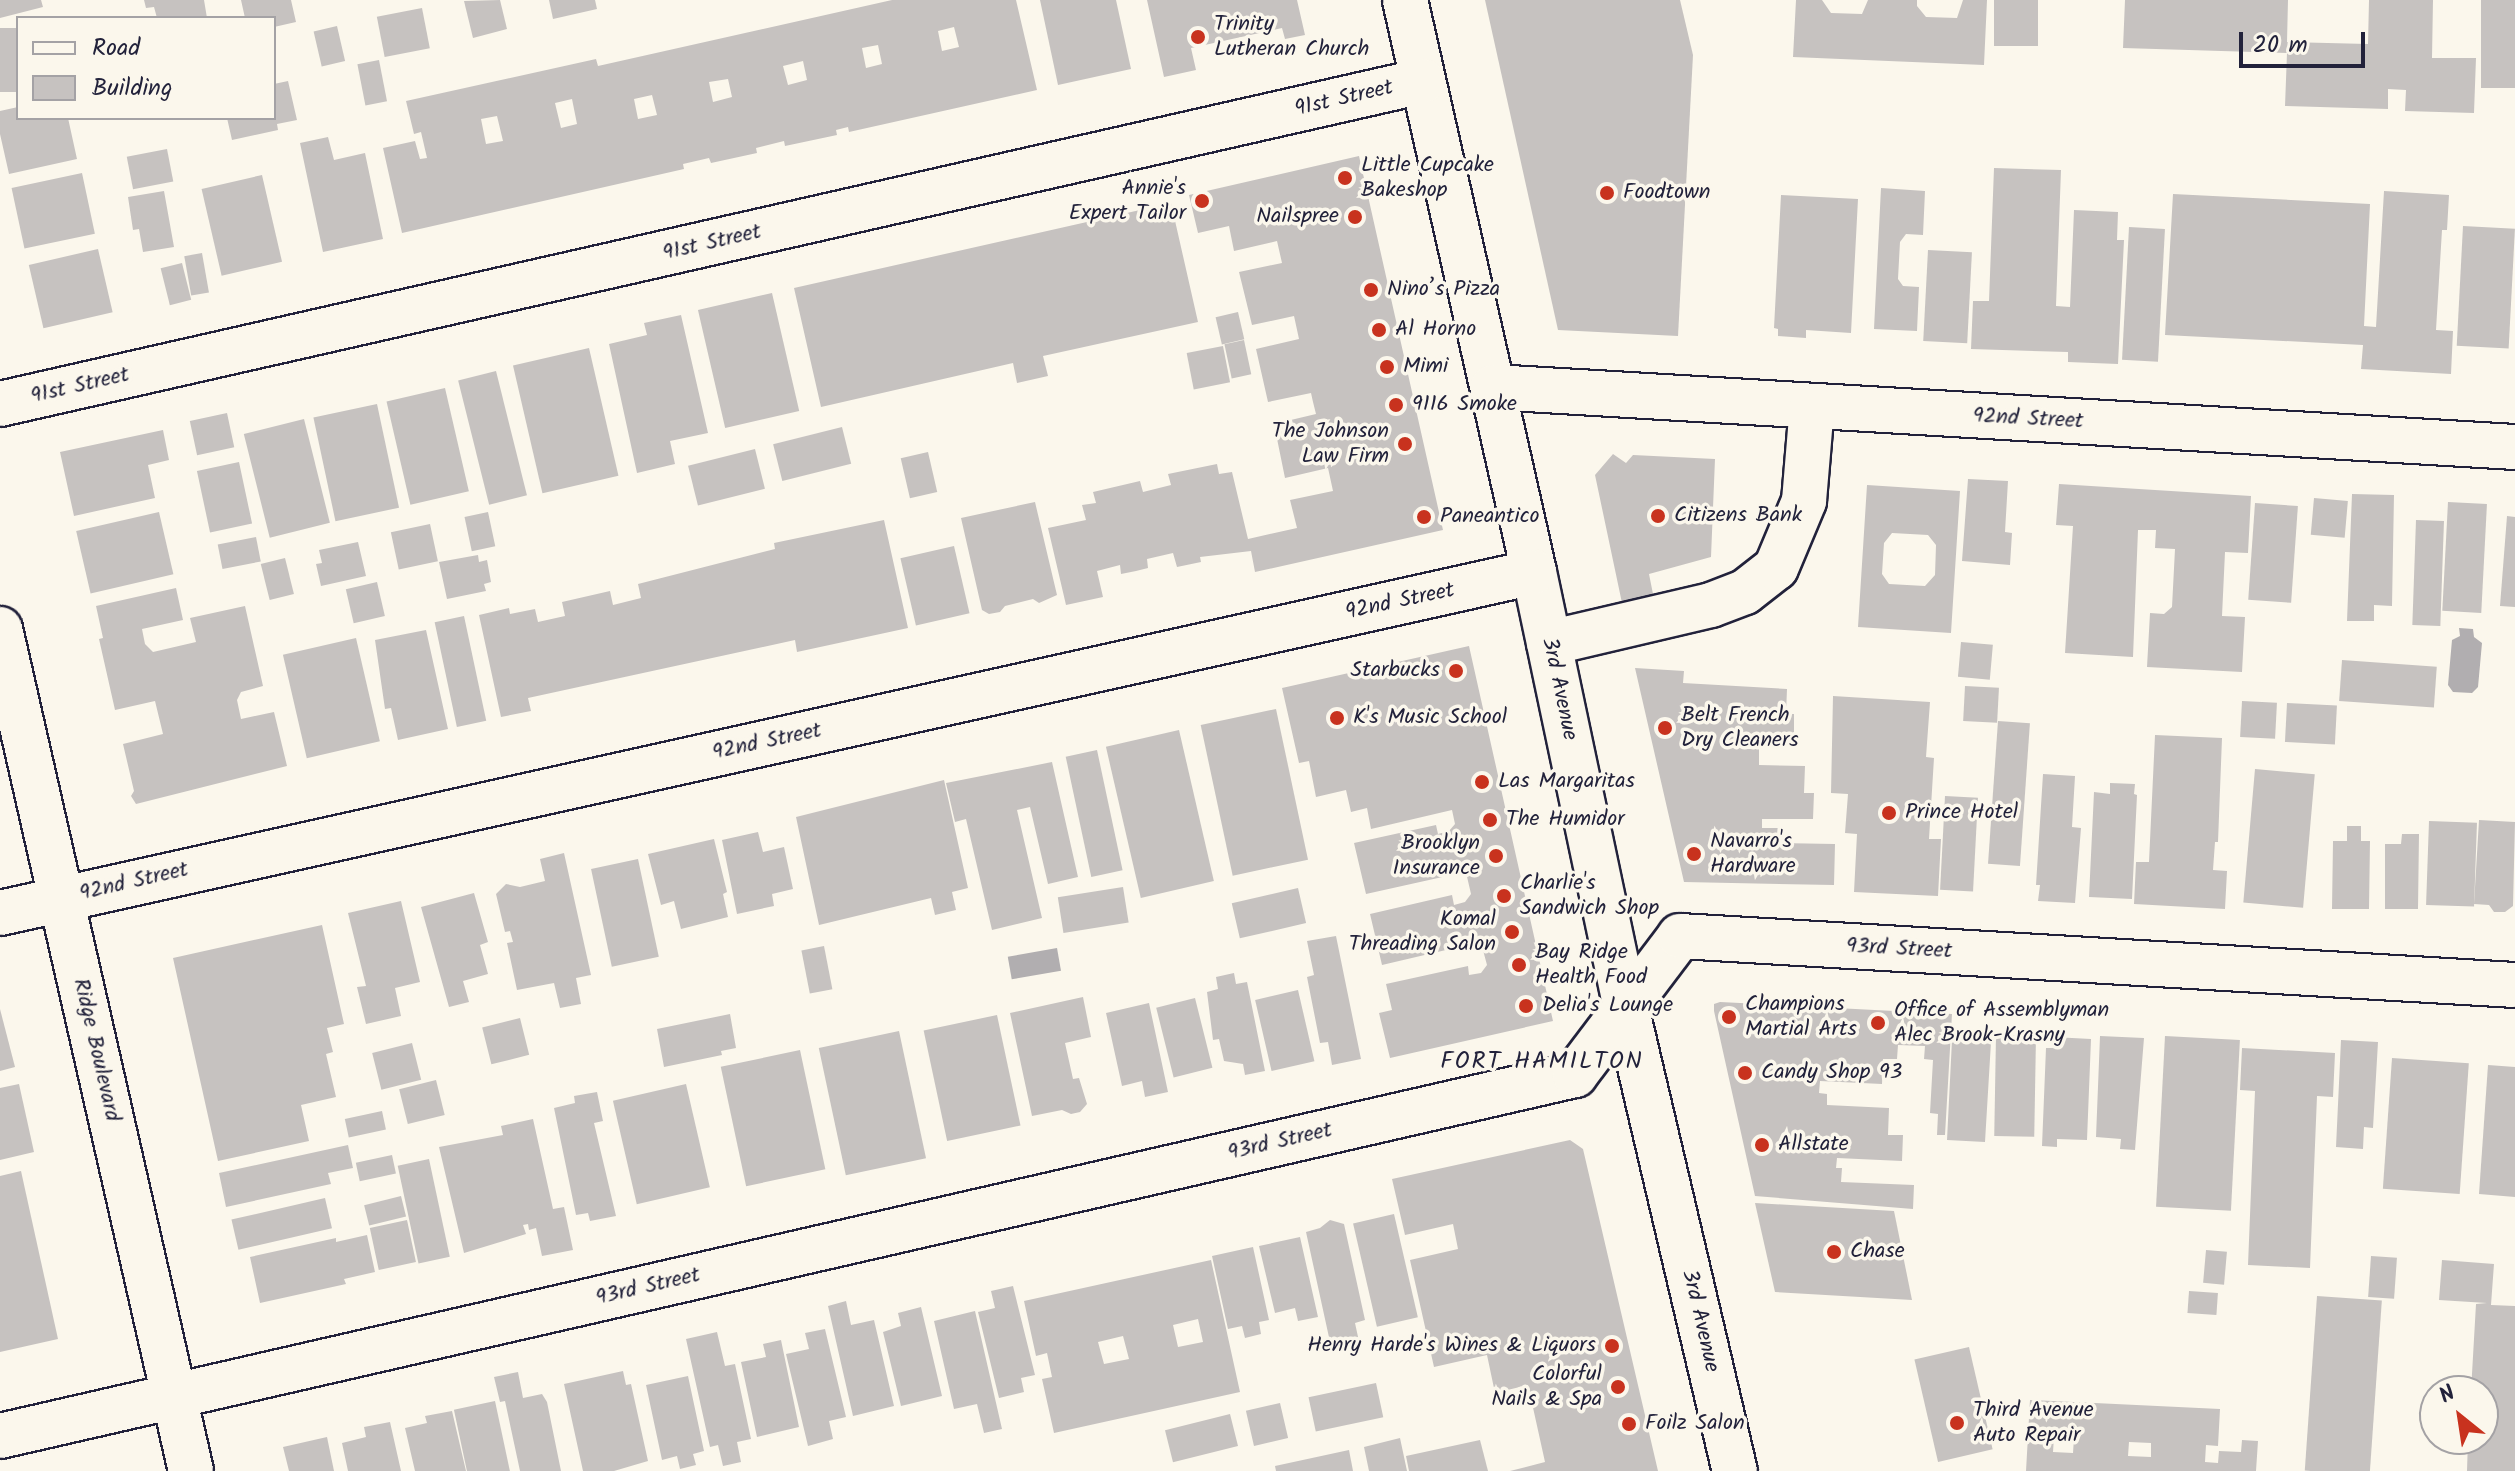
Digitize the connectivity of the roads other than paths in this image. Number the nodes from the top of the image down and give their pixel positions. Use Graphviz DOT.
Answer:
graph roads {
  1 [pos="1405,0"];
  2 [pos="1423,81"];
  3 [pos="1493,387"];
  4 [pos="0,404"];
  5 [pos="1812,406"];
  6 [pos="2515,447"];
  7 [pos="1534,572"];
  8 [pos="0,629"];
  9 [pos="1549,643"];
  10 [pos="61,899"];
  11 [pos="0,913"];
  12 [pos="2515,985"];
  13 [pos="1626,1007"];
  14 [pos="174,1396"];
  15 [pos="0,1436"];
  16 [pos="191,1471"];
  17 [pos="1735,1471"];
  1 -- 2 [label="street, 3rd Avenue"];
  2 -- 3 [label="street, 3rd Avenue"];
  2 -- 4 [label="street, 91st Street"];
  3 -- 5 [label="street, 92nd Street"];
  3 -- 7 [label="street, 3rd Avenue"];
  5 -- 6 [label="street, 92nd Street"];
  5 -- 9 [label="street"];
  7 -- 9 [label="street, 3rd Avenue"];
  7 -- 10 [label="street, 92nd Street"];
  8 -- 10 [label="street, Ridge Boulevard"];
  9 -- 13 [label="street, 3rd Avenue"];
  10 -- 11 [label="street, 92nd Street"];
  10 -- 14 [label="street, Ridge Boulevard"];
  12 -- 13 [label="street, 93rd Street"];
  13 -- 14 [label="street, 93rd Street"];
  13 -- 17 [label="street, 3rd Avenue"];
  14 -- 15 [label="street, 93rd Street"];
  14 -- 16 [label="street, Ridge Boulevard"];
}
